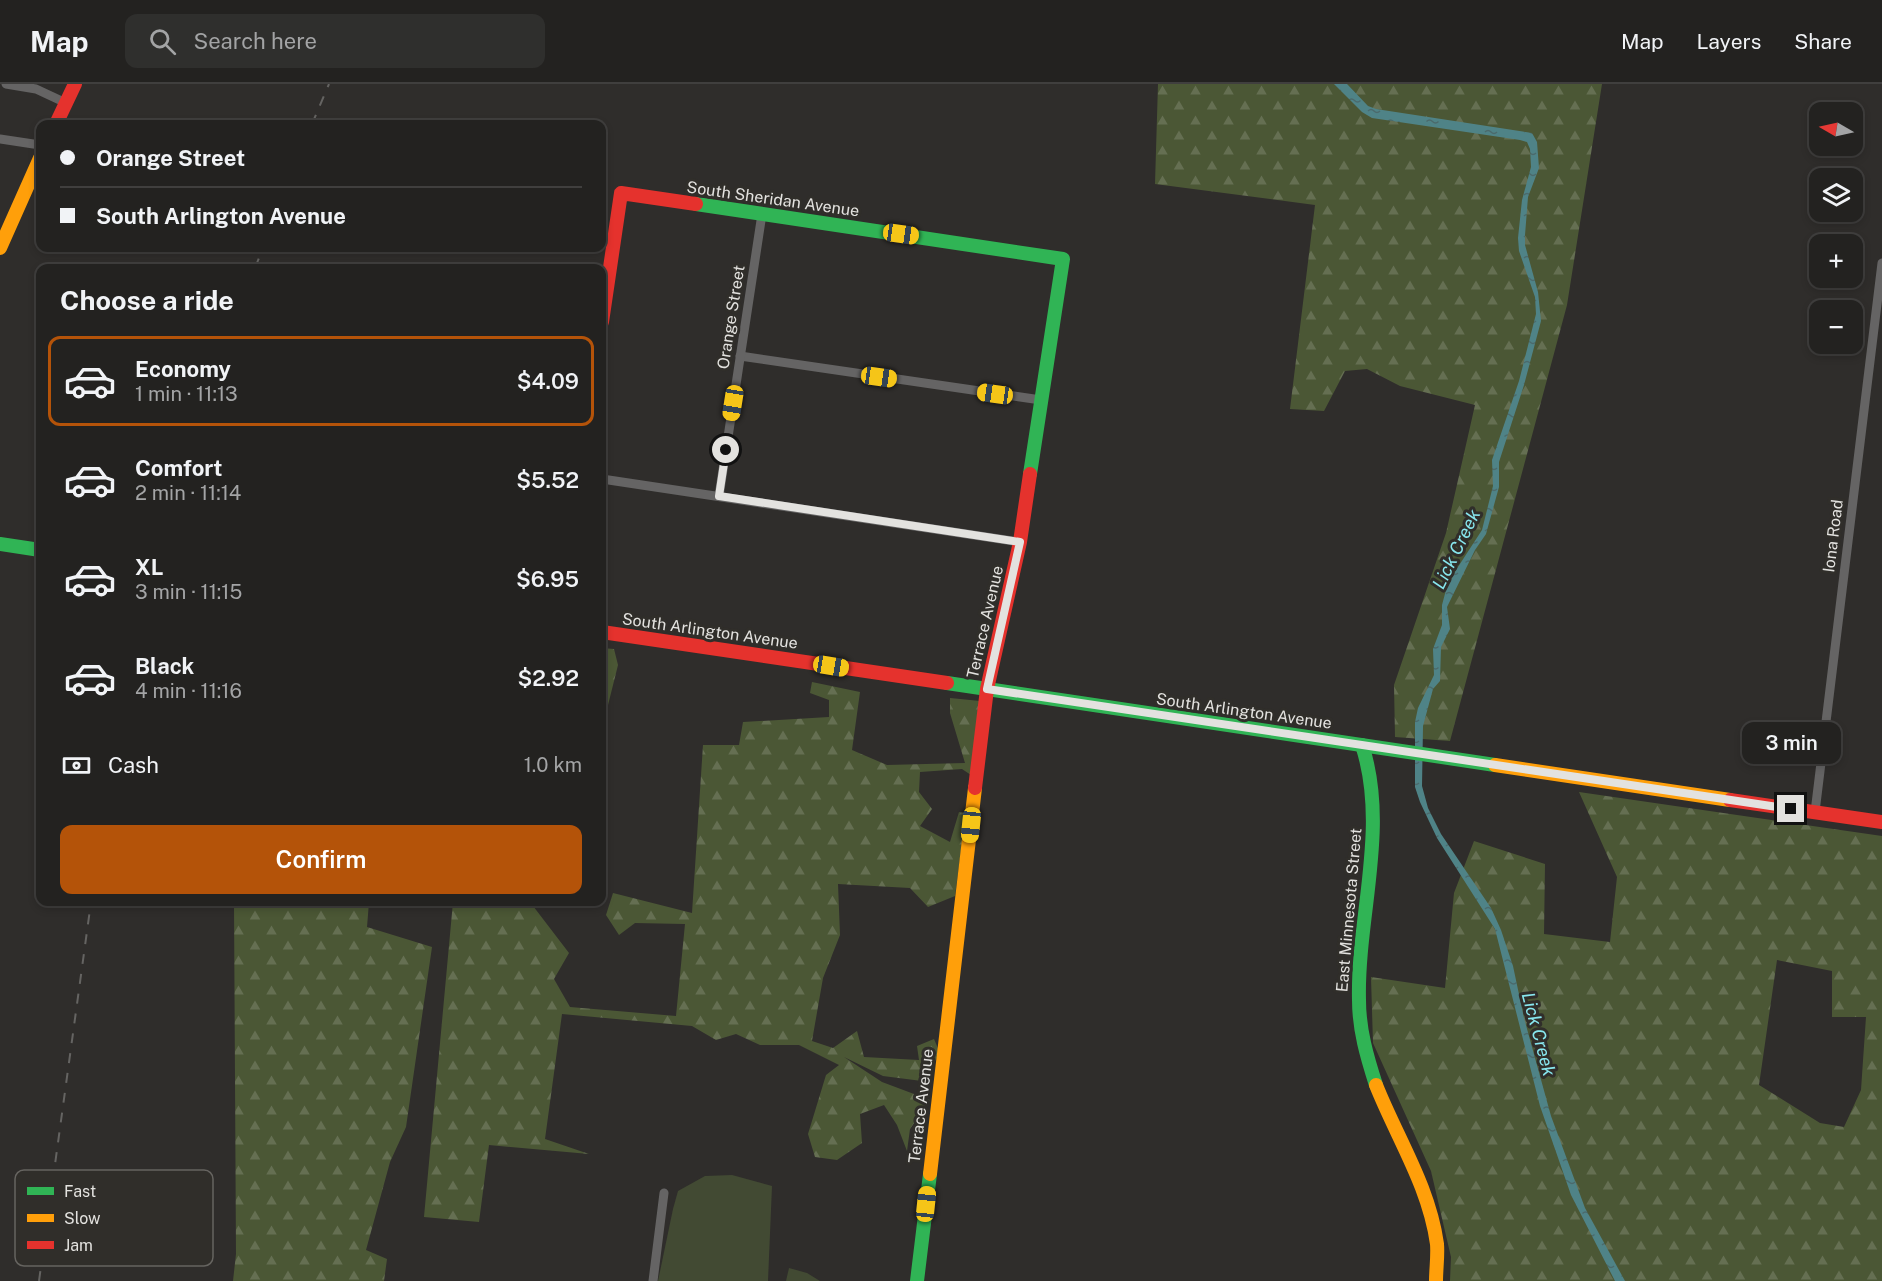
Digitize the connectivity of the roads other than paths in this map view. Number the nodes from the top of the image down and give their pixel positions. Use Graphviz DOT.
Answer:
graph roads {
  1 [pos="6,84"];
  2 [pos="75,84"];
  3 [pos="66,103"];
  4 [pos="58,120"];
  5 [pos="0,139"];
  6 [pos="36,144"];
  7 [pos="36,167"];
  8 [pos="762,214"];
  9 [pos="0,248"];
  10 [pos="1063,259"];
  11 [pos="1882,263"];
  12 [pos="606,295"];
  13 [pos="740,356"];
  14 [pos="1041,400"];
  15 [pos="606,480"];
  16 [pos="719,496"];
  17 [pos="1020,542"];
  18 [pos="0,544"];
  19 [pos="36,549"];
  20 [pos="606,633"];
  21 [pos="987,689"];
  22 [pos="1362,745"];
  23 [pos="1815,812"];
  24 [pos="1882,822"];
  25 [pos="664,1193"];
  26 [pos="653,1281"];
  27 [pos="917,1281"];
  28 [pos="1436,1281"];
  1 -- 3 [label="street"];
  2 -- 3 [label="street"];
  3 -- 4 [label="street"];
  5 -- 6 [label="street"];
  7 -- 9 [label="street"];
  8 -- 10 [label="street, South Sheridan Avenue"];
  8 -- 12 [label="street, South Sheridan Avenue"];
  8 -- 13 [label="street, Orange Street"];
  10 -- 14 [label="street, Terrace Avenue"];
  11 -- 23 [label="street, Iona Road"];
  13 -- 14 [label="street"];
  13 -- 16 [label="street, Orange Street"];
  14 -- 17 [label="street, Terrace Avenue"];
  15 -- 16 [label="street"];
  16 -- 17 [label="street"];
  17 -- 21 [label="street, Terrace Avenue"];
  18 -- 19 [label="street"];
  20 -- 21 [label="street, South Arlington Avenue"];
  21 -- 22 [label="street, South Arlington Avenue"];
  21 -- 27 [label="street, Terrace Avenue"];
  22 -- 23 [label="street, South Arlington Avenue"];
  22 -- 28 [label="street, East Minnesota Street"];
  23 -- 24 [label="street, South Arlington Avenue"];
  25 -- 26 [label="street"];
}
